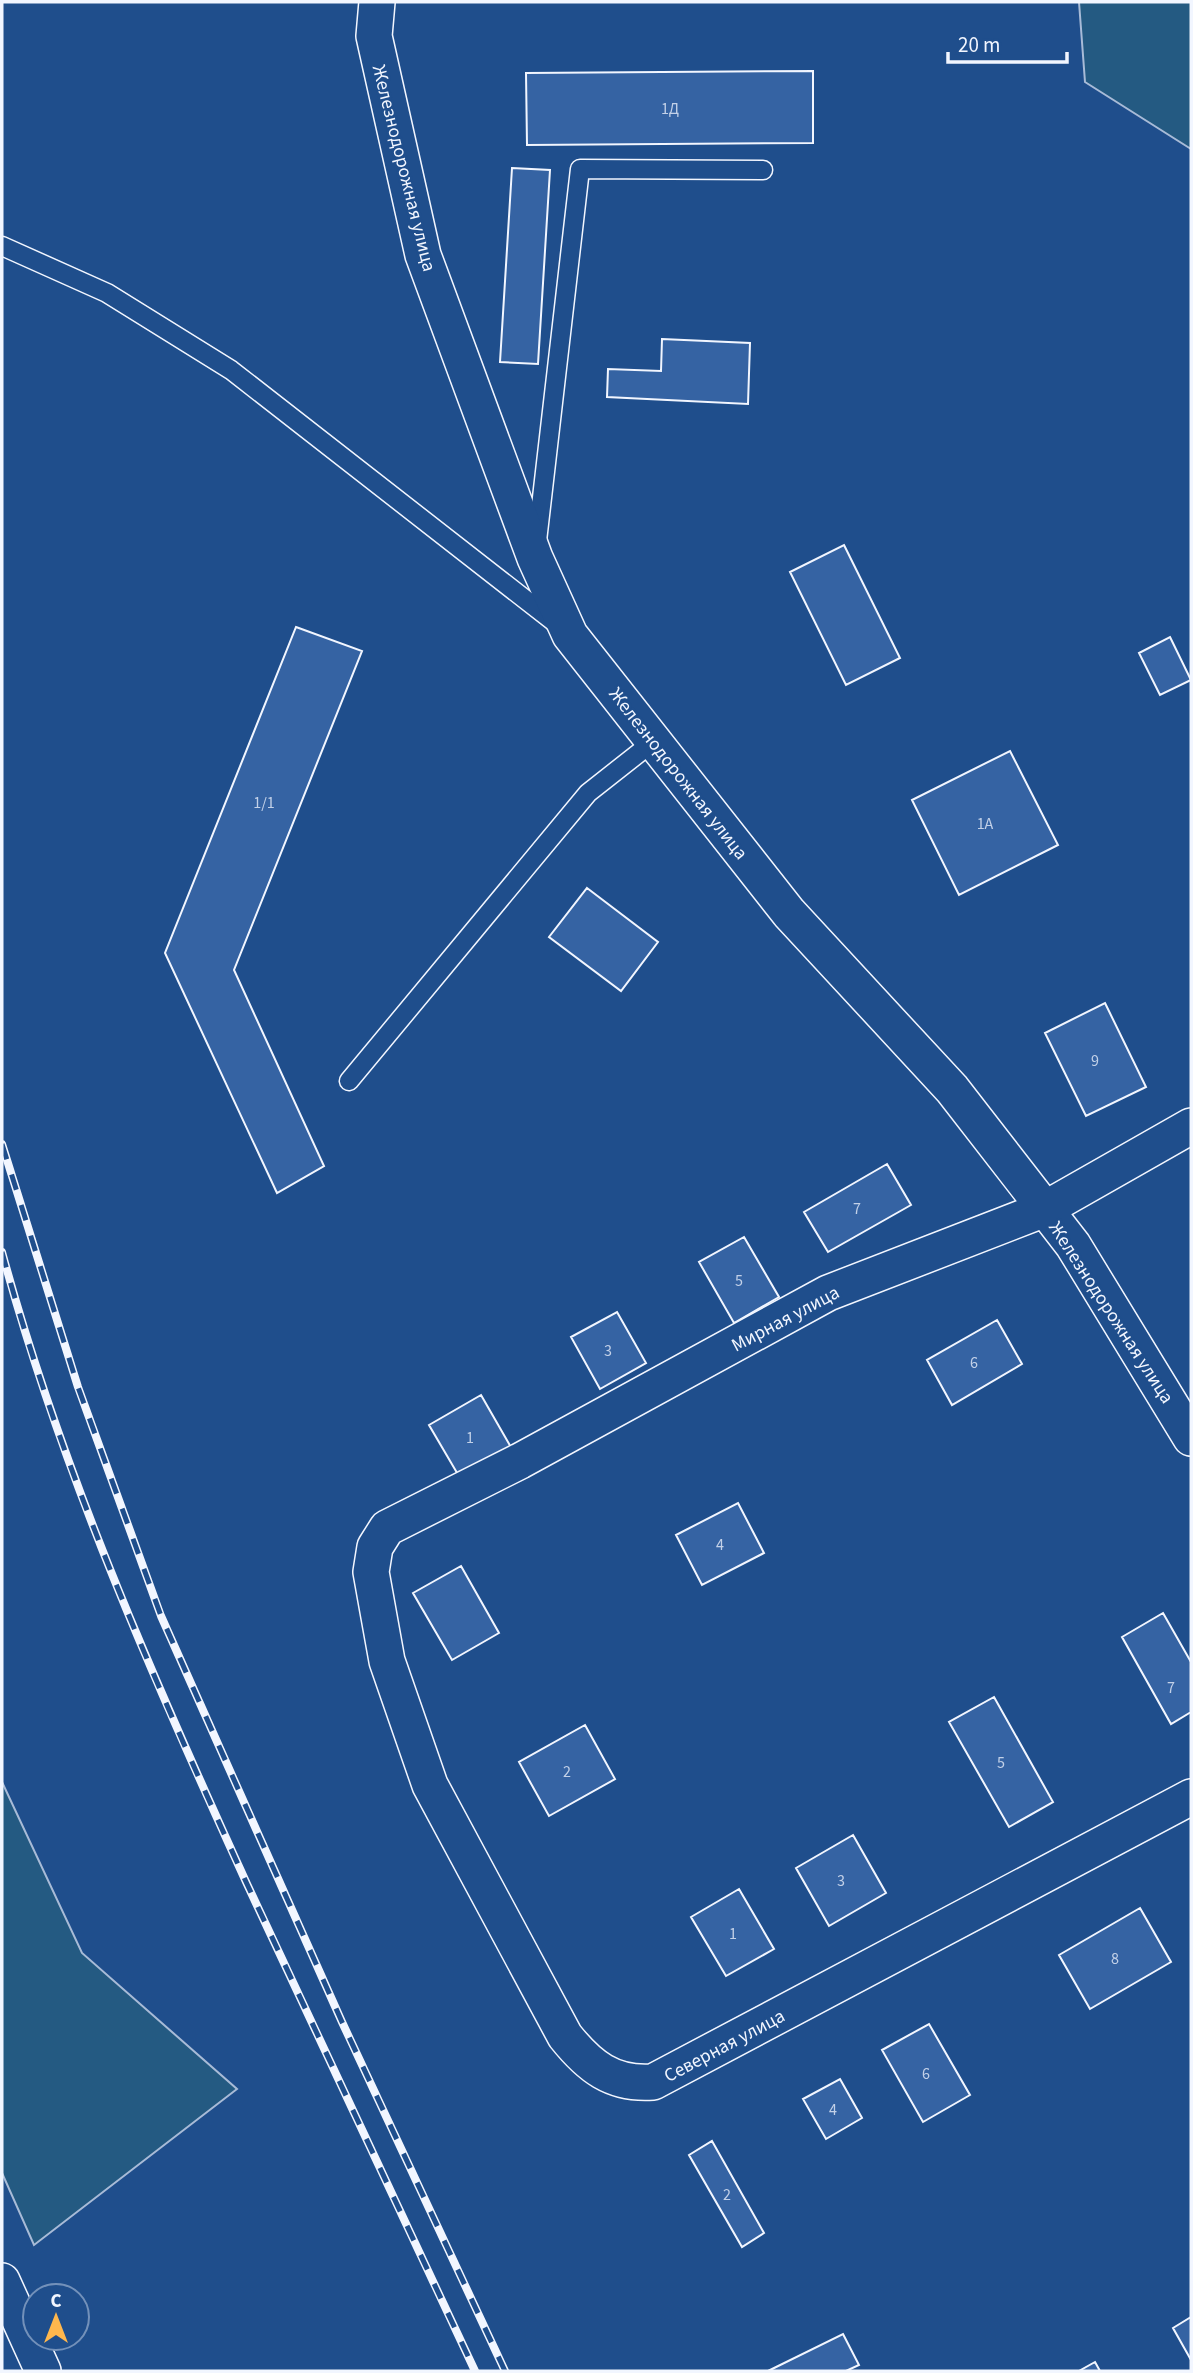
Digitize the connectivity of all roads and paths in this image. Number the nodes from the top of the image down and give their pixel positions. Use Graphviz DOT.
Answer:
graph roads {
  1 [pos="377,2"];
  2 [pos="763,170"];
  3 [pos="2,246"];
  4 [pos="535,558"];
  5 [pos="570,635"];
  6 [pos="654,741"];
  7 [pos="349,1081"];
  8 [pos="1191,1126"];
  9 [pos="1045,1209"];
  10 [pos="1191,1438"];
  11 [pos="387,1528"];
  12 [pos="1191,1797"];
  13 [pos="2,2281"];
  14 [pos="43,2371"];
  1 -- 4 [label="street, Железнодорожная улица"];
  2 -- 4 [label="lane"];
  3 -- 5 [label="lane"];
  4 -- 5 [label="street, Железнодорожная улица"];
  5 -- 6 [label="street, Железнодорожная улица"];
  6 -- 7 [label="lane"];
  6 -- 9 [label="street, Железнодорожная улица"];
  8 -- 9 [label="street, Мирная улица"];
  9 -- 10 [label="street, Железнодорожная улица"];
  9 -- 11 [label="street, Мирная улица"];
  11 -- 12 [label="street, Северная улица"];
  13 -- 14 [label="street"];
}
